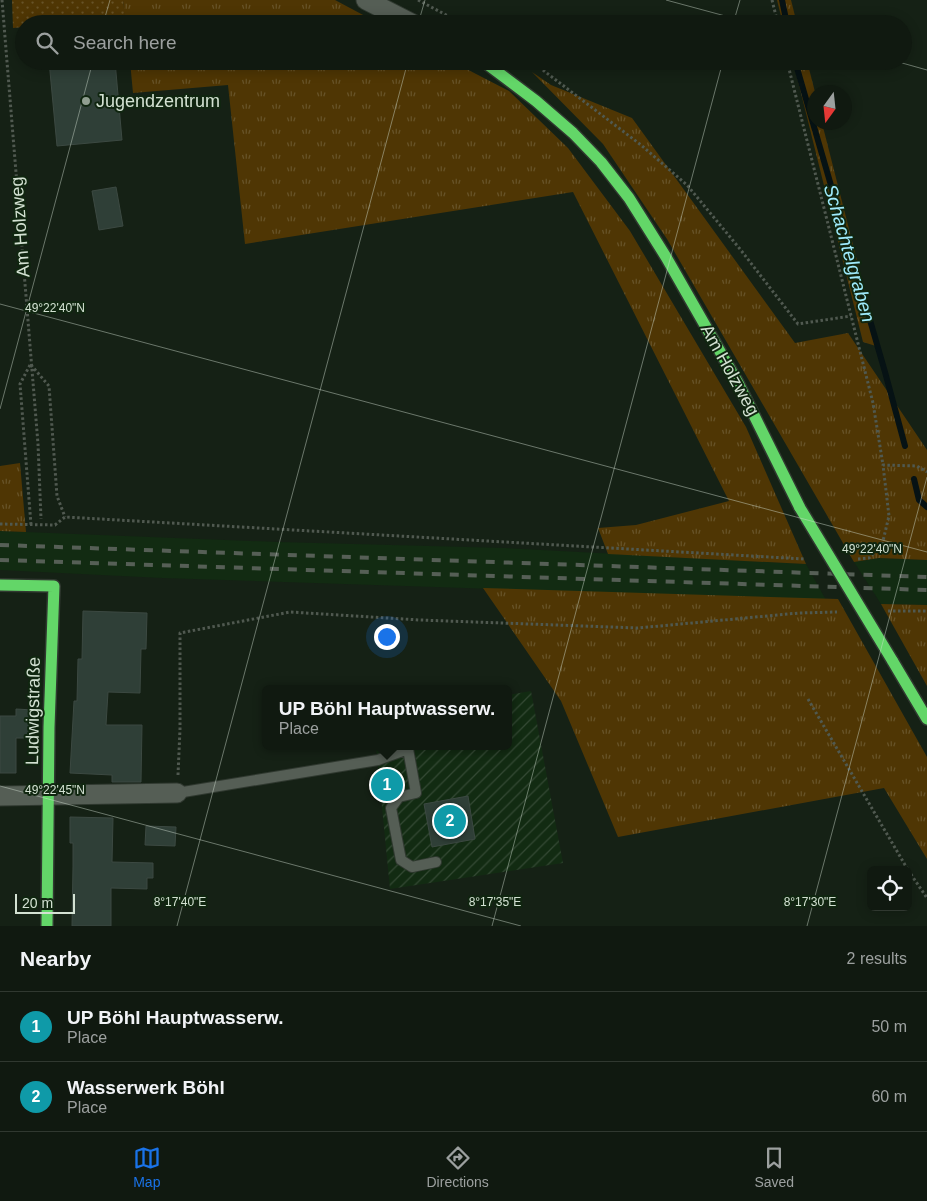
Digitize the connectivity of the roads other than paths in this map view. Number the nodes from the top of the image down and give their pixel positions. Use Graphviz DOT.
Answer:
graph roads {
  1 [pos="366,0"];
  2 [pos="395,15"];
  3 [pos="495,70"];
  4 [pos="0,585"];
  5 [pos="927,719"];
  6 [pos="405,750"];
  7 [pos="408,750"];
  8 [pos="177,793"];
  9 [pos="0,796"];
  10 [pos="49,796"];
  11 [pos="436,862"];
  12 [pos="47,926"];
  1 -- 2 [label="street"];
  3 -- 5 [label="street, Am Holzweg, bridge"];
  4 -- 10 [label="street, Ludwigstraße"];
  6 -- 8 [label="lane"];
  7 -- 11 [label="lane"];
  8 -- 10 [label="street"];
  9 -- 10 [label="street"];
  10 -- 12 [label="street, Ludwigstraße"];
}
